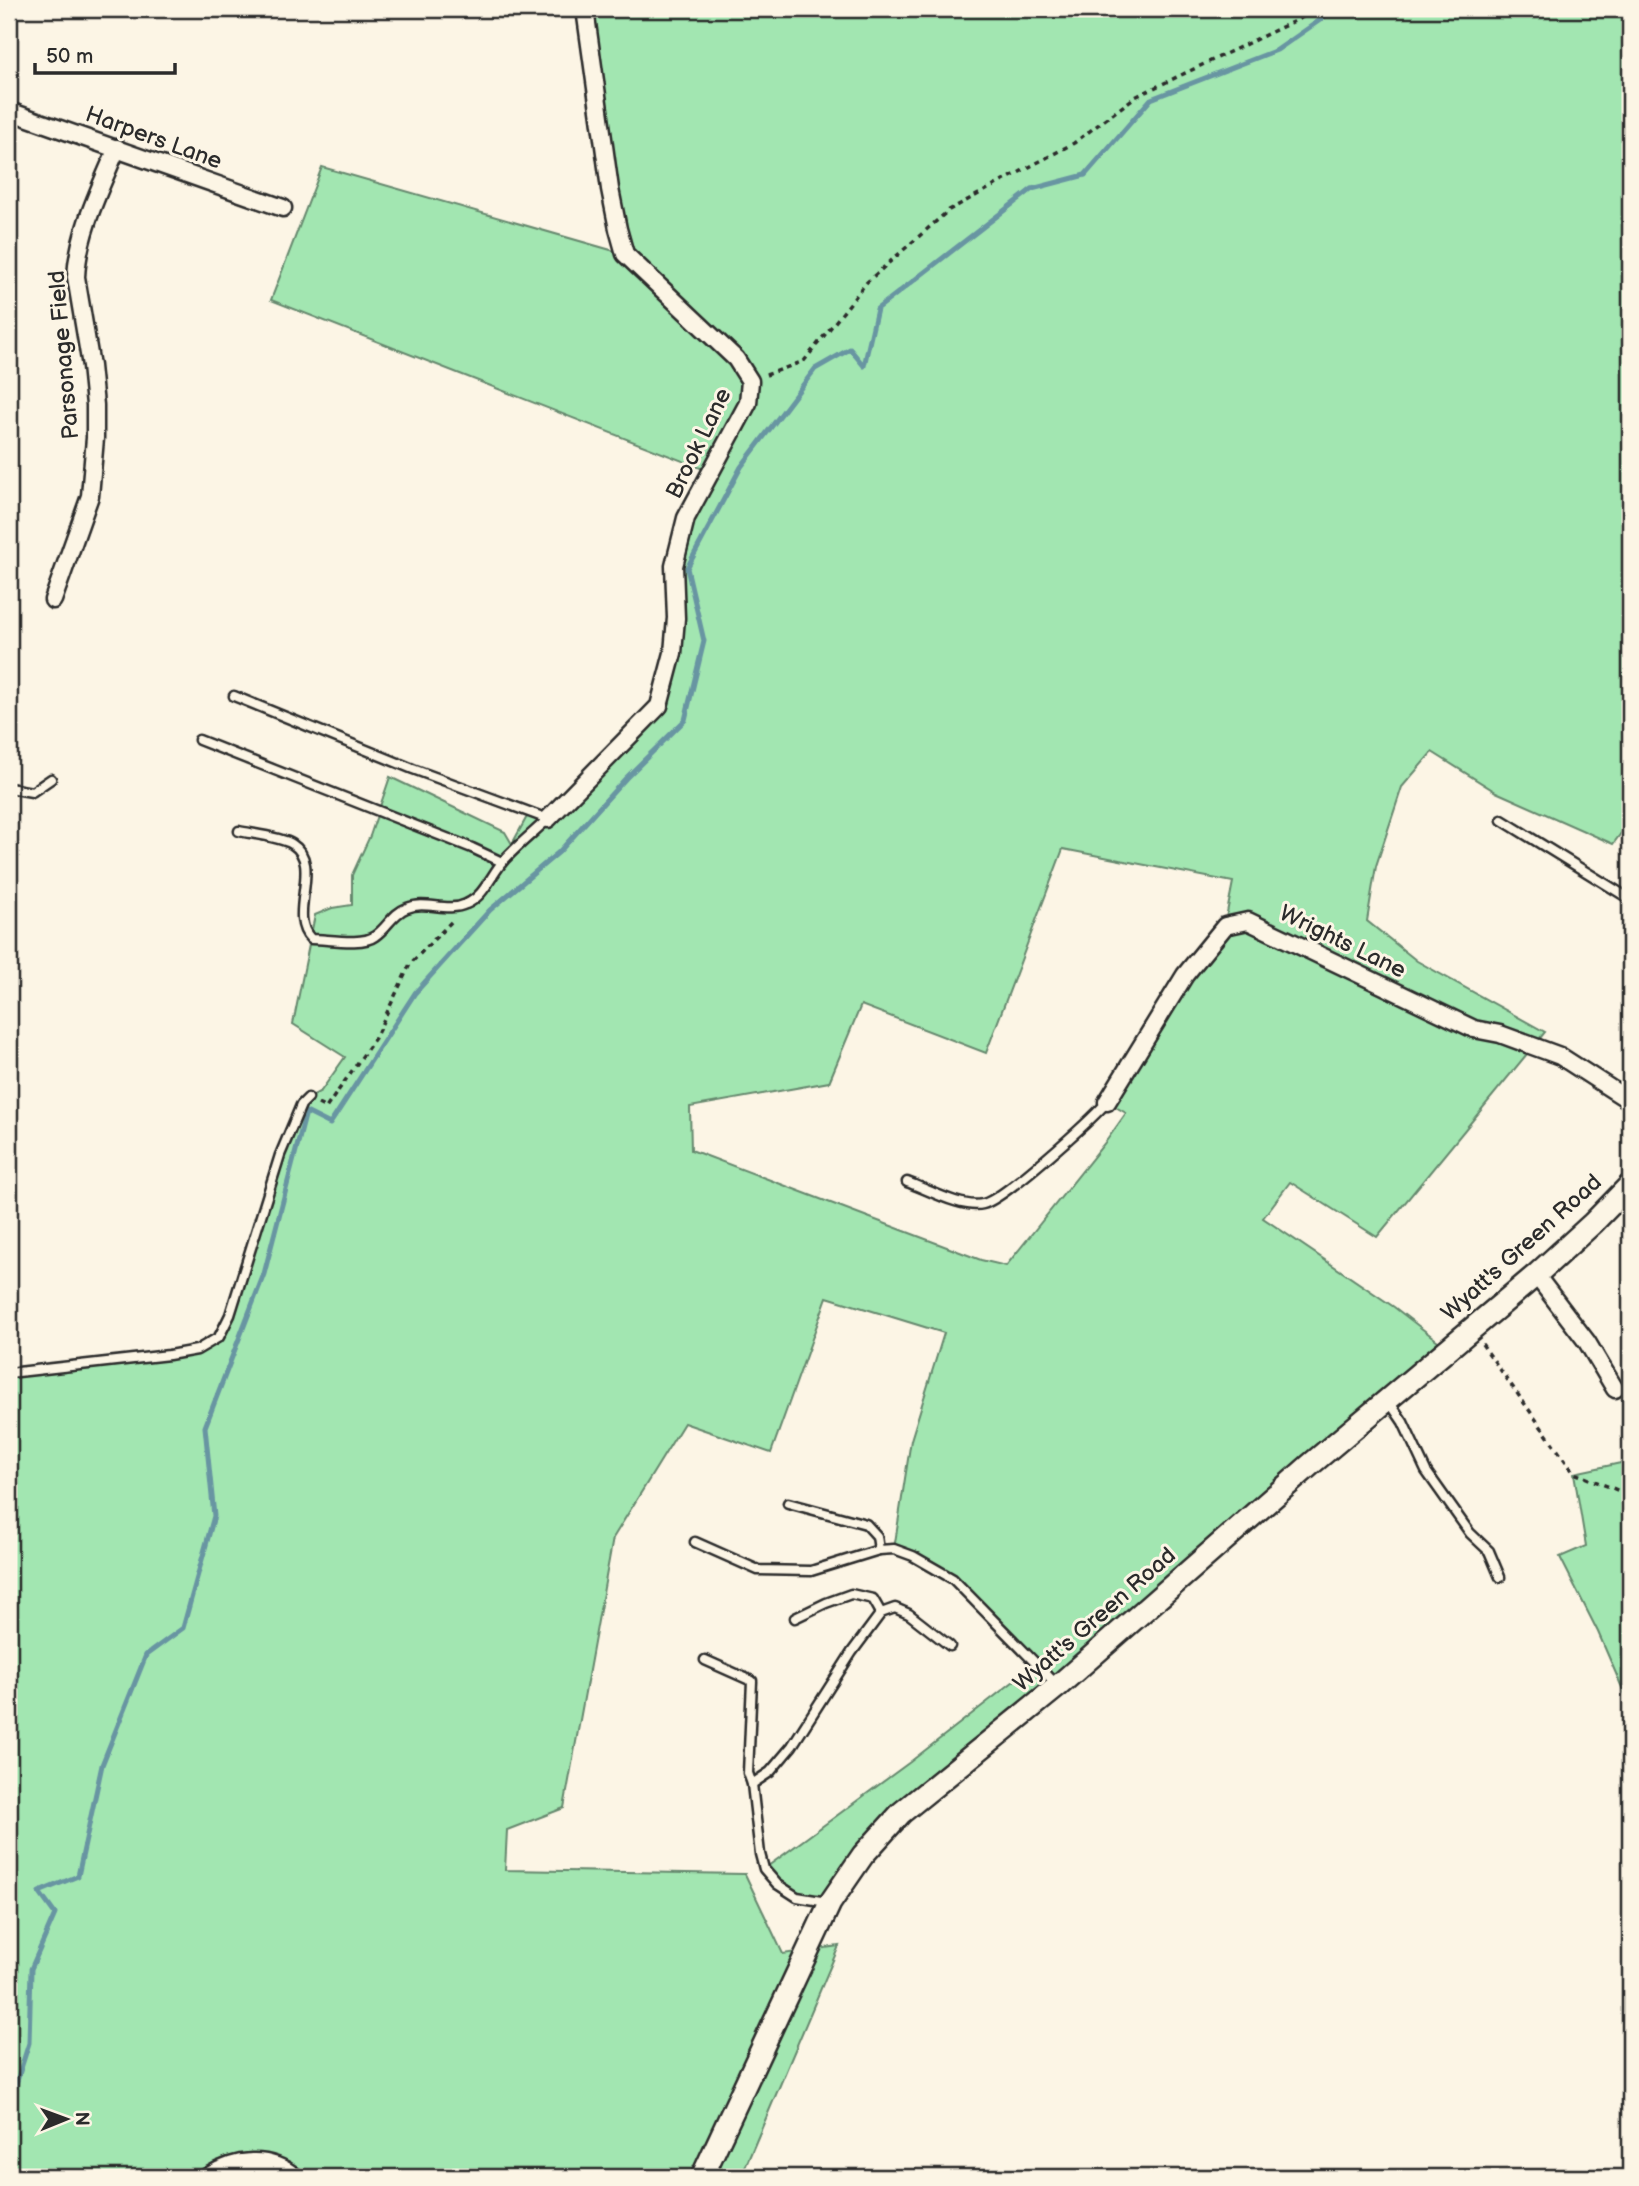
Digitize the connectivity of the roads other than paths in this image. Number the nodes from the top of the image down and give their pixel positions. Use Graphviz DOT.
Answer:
graph roads {
  1 [pos="585,9"];
  2 [pos="9,111"];
  3 [pos="117,148"];
  4 [pos="283,208"];
  5 [pos="53,600"];
  6 [pos="234,696"];
  7 [pos="199,740"];
  8 [pos="51,779"];
  9 [pos="9,788"];
  10 [pos="548,819"];
  11 [pos="1502,820"];
  12 [pos="239,831"];
  13 [pos="502,862"];
  14 [pos="1630,899"];
  15 [pos="308,1098"];
  16 [pos="1630,1101"];
  17 [pos="1107,1102"];
  18 [pos="907,1182"];
  19 [pos="1630,1185"];
  20 [pos="1536,1275"];
  21 [pos="9,1373"];
  22 [pos="1615,1389"];
  23 [pos="1388,1400"];
  24 [pos="788,1503"];
  25 [pos="695,1542"];
  26 [pos="879,1550"];
  27 [pos="1500,1577"];
  28 [pos="881,1613"];
  29 [pos="795,1618"];
  30 [pos="950,1646"];
  31 [pos="705,1660"];
  32 [pos="1058,1686"];
  33 [pos="752,1784"];
  34 [pos="830,1903"];
  35 [pos="207,2177"];
  36 [pos="295,2177"];
  37 [pos="702,2177"];
  1 -- 10 [label="street, Brook Lane"];
  2 -- 3 [label="street, Harpers Lane"];
  3 -- 4 [label="street, Harpers Lane"];
  3 -- 5 [label="street, Parsonage Field"];
  6 -- 10 [label="lane"];
  7 -- 13 [label="lane"];
  8 -- 9 [label="lane"];
  10 -- 13 [label="lane"];
  11 -- 14 [label="lane"];
  12 -- 13 [label="lane"];
  15 -- 21 [label="lane"];
  16 -- 17 [label="street, Wrights Lane"];
  17 -- 18 [label="lane"];
  19 -- 20 [label="street, Wyatt's Green Road"];
  20 -- 22 [label="street"];
  20 -- 23 [label="street, Wyatt's Green Road"];
  23 -- 27 [label="lane"];
  23 -- 32 [label="street, Wyatt's Green Road"];
  24 -- 26 [label="lane"];
  25 -- 26 [label="lane"];
  26 -- 32 [label="lane"];
  28 -- 29 [label="lane"];
  28 -- 30 [label="lane"];
  28 -- 33 [label="lane"];
  31 -- 33 [label="lane"];
  32 -- 34 [label="street, Wyatt's Green Road"];
  33 -- 34 [label="lane"];
  34 -- 37 [label="street, Wyatt's Green Road"];
  35 -- 36 [label="street"];
}
